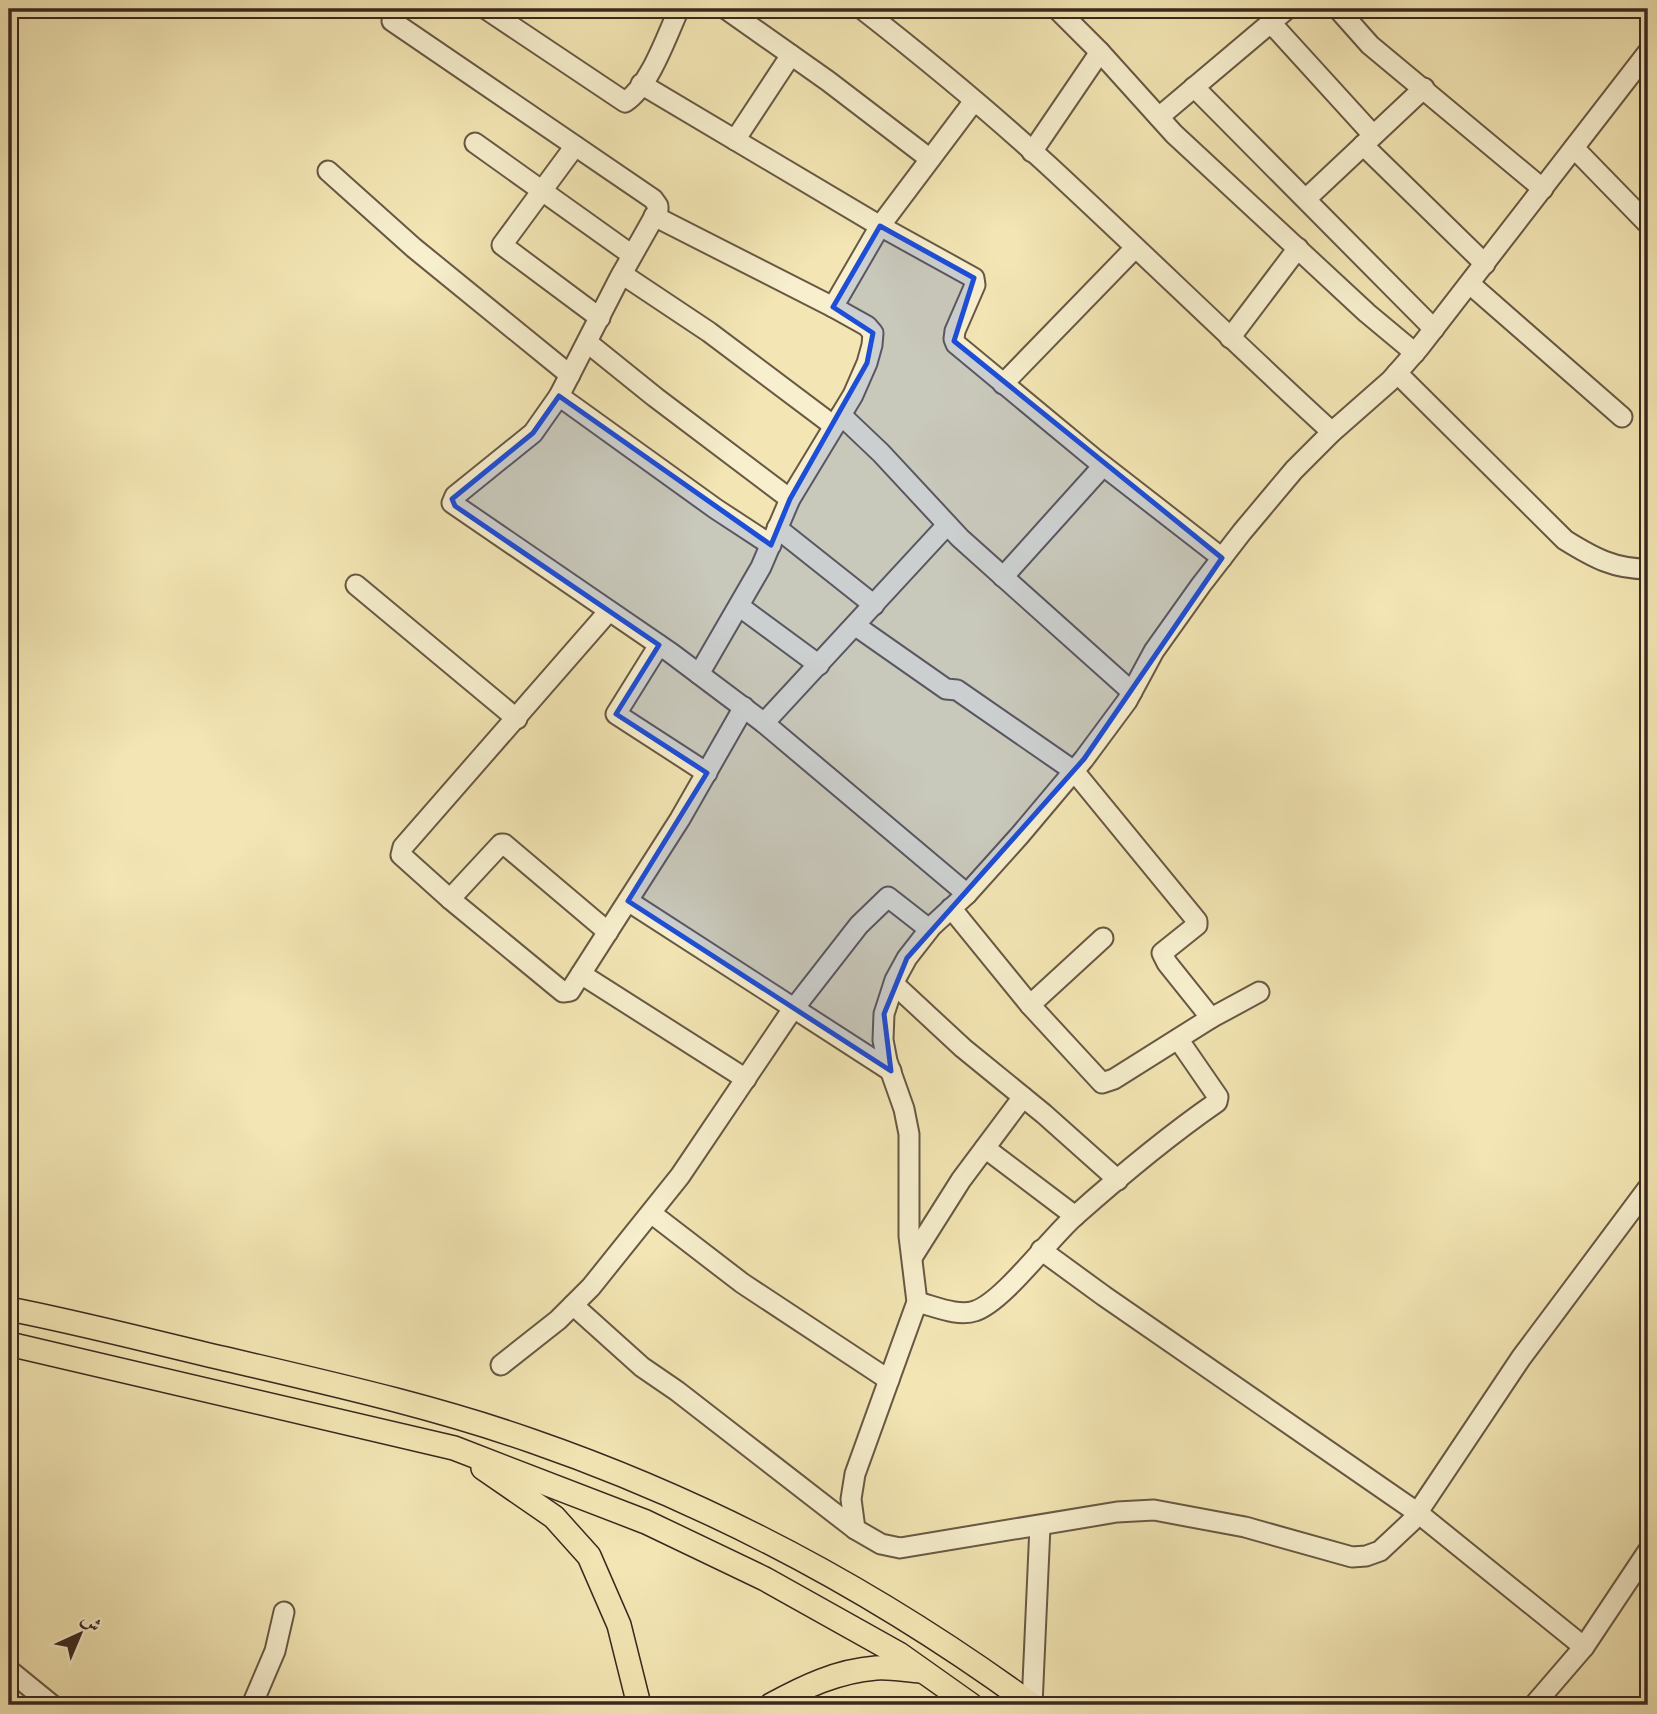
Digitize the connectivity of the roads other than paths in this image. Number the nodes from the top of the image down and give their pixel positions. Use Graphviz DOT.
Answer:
graph roads {
  1 [pos="486,9"];
  2 [pos="679,9"];
  3 [pos="726,9"];
  4 [pos="862,9"];
  5 [pos="1057,9"];
  6 [pos="1287,9"];
  7 [pos="1338,9"];
  8 [pos="392,21"];
  9 [pos="1271,23"];
  10 [pos="1100,52"];
  11 [pos="1648,52"];
  12 [pos="791,55"];
  13 [pos="641,84"];
  14 [pos="1194,87"];
  15 [pos="1424,89"];
  16 [pos="974,101"];
  17 [pos="1159,117"];
  18 [pos="735,140"];
  19 [pos="1368,140"];
  20 [pos="475,143"];
  21 [pos="575,146"];
  22 [pos="1574,148"];
  23 [pos="1032,152"];
  24 [pos="930,159"];
  25 [pos="328,172"];
  26 [pos="1543,189"];
  27 [pos="542,191"];
  28 [pos="1307,198"];
  29 [pos="654,216"];
  30 [pos="1648,224"];
  31 [pos="880,226"];
  32 [pos="1135,248"];
  33 [pos="1298,248"];
  34 [pos="632,255"];
  35 [pos="1485,264"];
  36 [pos="622,274"];
  37 [pos="1470,284"];
  38 [pos="833,307"];
  39 [pos="600,318"];
  40 [pos="1434,329"];
  41 [pos="1230,338"];
  42 [pos="588,342"];
  43 [pos="1415,353"];
  44 [pos="1397,373"];
  45 [pos="570,376"];
  46 [pos="1003,384"];
  47 [pos="559,396"];
  48 [pos="1622,417"];
  49 [pos="837,420"];
  50 [pos="1332,432"];
  51 [pos="1103,466"];
  52 [pos="790,499"];
  53 [pos="947,525"];
  54 [pos="774,537"];
  55 [pos="1222,558"];
  56 [pos="1648,569"];
  57 [pos="1003,577"];
  58 [pos="356,585"];
  59 [pos="874,605"];
  60 [pos="739,606"];
  61 [pos="609,611"];
  62 [pos="856,626"];
  63 [pos="659,645"];
  64 [pos="819,665"];
  65 [pos="699,674"];
  66 [pos="1132,692"];
  67 [pos="744,707"];
  68 [pos="517,719"];
  69 [pos="764,723"];
  70 [pos="1074,771"];
  71 [pos="707,773"];
  72 [pos="967,894"];
  73 [pos="450,899"];
  74 [pos="628,901"];
  75 [pos="951,908"];
  76 [pos="929,929"];
  77 [pos="608,932"];
  78 [pos="1103,938"];
  79 [pos="581,974"];
  80 [pos="894,984"];
  81 [pos="1259,992"];
  82 [pos="1030,1005"];
  83 [pos="795,1008"];
  84 [pos="1211,1018"];
  85 [pos="1178,1039"];
  86 [pos="891,1071"];
  87 [pos="746,1079"];
  88 [pos="1023,1097"];
  89 [pos="985,1148"];
  90 [pos="1118,1180"];
  91 [pos="1648,1188"];
  92 [pos="651,1213"];
  93 [pos="1075,1216"];
  94 [pos="1041,1250"];
  95 [pos="913,1256"];
  96 [pos="917,1303"];
  97 [pos="573,1305"];
  98 [pos="9,1309"];
  99 [pos="9,1344"];
  100 [pos="501,1365"];
  101 [pos="889,1380"];
  102 [pos="454,1448"];
  103 [pos="1418,1513"];
  104 [pos="1040,1526"];
  105 [pos="855,1529"];
  106 [pos="1648,1551"];
  107 [pos="284,1612"];
  108 [pos="1584,1647"];
  109 [pos="9,1670"];
  110 [pos="921,1671"];
  111 [pos="52,1705"];
  112 [pos="252,1705"];
  113 [pos="639,1705"];
  114 [pos="771,1705"];
  115 [pos="971,1705"];
  116 [pos="1032,1705"];
  117 [pos="1534,1705"];
  1 -- 13 [label="street"];
  2 -- 13 [label="street"];
  3 -- 12 [label="street"];
  4 -- 16 [label="street"];
  5 -- 10 [label="street"];
  6 -- 9 [label="street"];
  7 -- 15 [label="street"];
  8 -- 21 [label="street"];
  9 -- 14 [label="street"];
  9 -- 19 [label="street"];
  10 -- 17 [label="street"];
  10 -- 23 [label="street"];
  11 -- 22 [label="street"];
  12 -- 18 [label="street"];
  12 -- 24 [label="street"];
  13 -- 18 [label="street"];
  14 -- 17 [label="street"];
  14 -- 28 [label="street"];
  15 -- 19 [label="street"];
  15 -- 26 [label="street"];
  16 -- 23 [label="street"];
  16 -- 24 [label="street"];
  17 -- 33 [label="street"];
  18 -- 31 [label="street"];
  19 -- 28 [label="street"];
  19 -- 35 [label="street"];
  20 -- 27 [label="street"];
  21 -- 27 [label="street"];
  21 -- 29 [label="street"];
  22 -- 26 [label="street"];
  22 -- 30 [label="street"];
  23 -- 32 [label="street"];
  24 -- 31 [label="street"];
  25 -- 45 [label="street"];
  26 -- 35 [label="street"];
  27 -- 34 [label="street"];
  27 -- 39 [label="street"];
  28 -- 40 [label="street"];
  29 -- 34 [label="street"];
  29 -- 38 [label="street"];
  31 -- 38 [label="street"];
  31 -- 46 [label="street"];
  32 -- 41 [label="street"];
  32 -- 46 [label="street"];
  33 -- 41 [label="street"];
  33 -- 43 [label="street"];
  34 -- 36 [label="street"];
  35 -- 37 [label="street"];
  36 -- 39 [label="street"];
  36 -- 49 [label="street"];
  37 -- 40 [label="street"];
  37 -- 48 [label="street"];
  38 -- 49 [label="street"];
  39 -- 42 [label="street"];
  40 -- 43 [label="street"];
  41 -- 50 [label="street"];
  42 -- 45 [label="street"];
  42 -- 52 [label="street"];
  43 -- 44 [label="street"];
  44 -- 50 [label="street"];
  44 -- 56 [label="street"];
  45 -- 47 [label="street"];
  46 -- 51 [label="street"];
  47 -- 54 [label="street"];
  47 -- 61 [label="street"];
  49 -- 52 [label="street"];
  49 -- 53 [label="street"];
  50 -- 55 [label="street"];
  51 -- 55 [label="street"];
  51 -- 57 [label="street"];
  52 -- 54 [label="street"];
  53 -- 57 [label="street"];
  53 -- 59 [label="street"];
  54 -- 59 [label="street"];
  54 -- 60 [label="street"];
  55 -- 66 [label="street"];
  57 -- 66 [label="street"];
  58 -- 68 [label="street"];
  59 -- 62 [label="street"];
  60 -- 64 [label="street"];
  60 -- 65 [label="street"];
  61 -- 63 [label="street"];
  61 -- 68 [label="street"];
  62 -- 64 [label="street"];
  62 -- 70 [label="street"];
  63 -- 65 [label="street"];
  63 -- 71 [label="street"];
  64 -- 69 [label="street"];
  65 -- 67 [label="street"];
  66 -- 70 [label="street"];
  67 -- 69 [label="street"];
  67 -- 71 [label="street"];
  68 -- 73 [label="street"];
  69 -- 72 [label="street"];
  70 -- 72 [label="street"];
  70 -- 84 [label="street"];
  71 -- 74 [label="street"];
  72 -- 75 [label="street"];
  73 -- 77 [label="street"];
  73 -- 79 [label="street"];
  74 -- 77 [label="street"];
  74 -- 83 [label="street"];
  75 -- 76 [label="street"];
  75 -- 82 [label="street"];
  76 -- 80 [label="street"];
  76 -- 83 [label="street"];
  77 -- 79 [label="street"];
  78 -- 82 [label="street"];
  79 -- 87 [label="street"];
  80 -- 86 [label="street"];
  80 -- 88 [label="street"];
  81 -- 84 [label="street"];
  82 -- 85 [label="street"];
  83 -- 86 [label="street"];
  83 -- 87 [label="street"];
  84 -- 85 [label="street"];
  85 -- 90 [label="street"];
  86 -- 95 [label="street"];
  87 -- 92 [label="street"];
  88 -- 89 [label="street"];
  88 -- 90 [label="street"];
  89 -- 93 [label="street"];
  89 -- 95 [label="street"];
  90 -- 93 [label="street"];
  91 -- 103 [label="street"];
  92 -- 97 [label="street"];
  92 -- 101 [label="street"];
  93 -- 94 [label="street"];
  94 -- 96 [label="street"];
  94 -- 103 [label="street"];
  95 -- 96 [label="street"];
  96 -- 101 [label="street"];
  97 -- 100 [label="street"];
  97 -- 105 [label="street"];
  98 -- 116 [label="main road"];
  99 -- 102 [label="main road"];
  101 -- 105 [label="street"];
  102 -- 110 [label="main road"];
  102 -- 113 [label="main road"];
  103 -- 104 [label="street"];
  103 -- 108 [label="street"];
  104 -- 105 [label="street"];
  104 -- 116 [label="street"];
  106 -- 108 [label="street"];
  107 -- 112 [label="street"];
  108 -- 117 [label="street"];
  109 -- 111 [label="street"];
  110 -- 114 [label="main road"];
  110 -- 115 [label="main road"];
}
